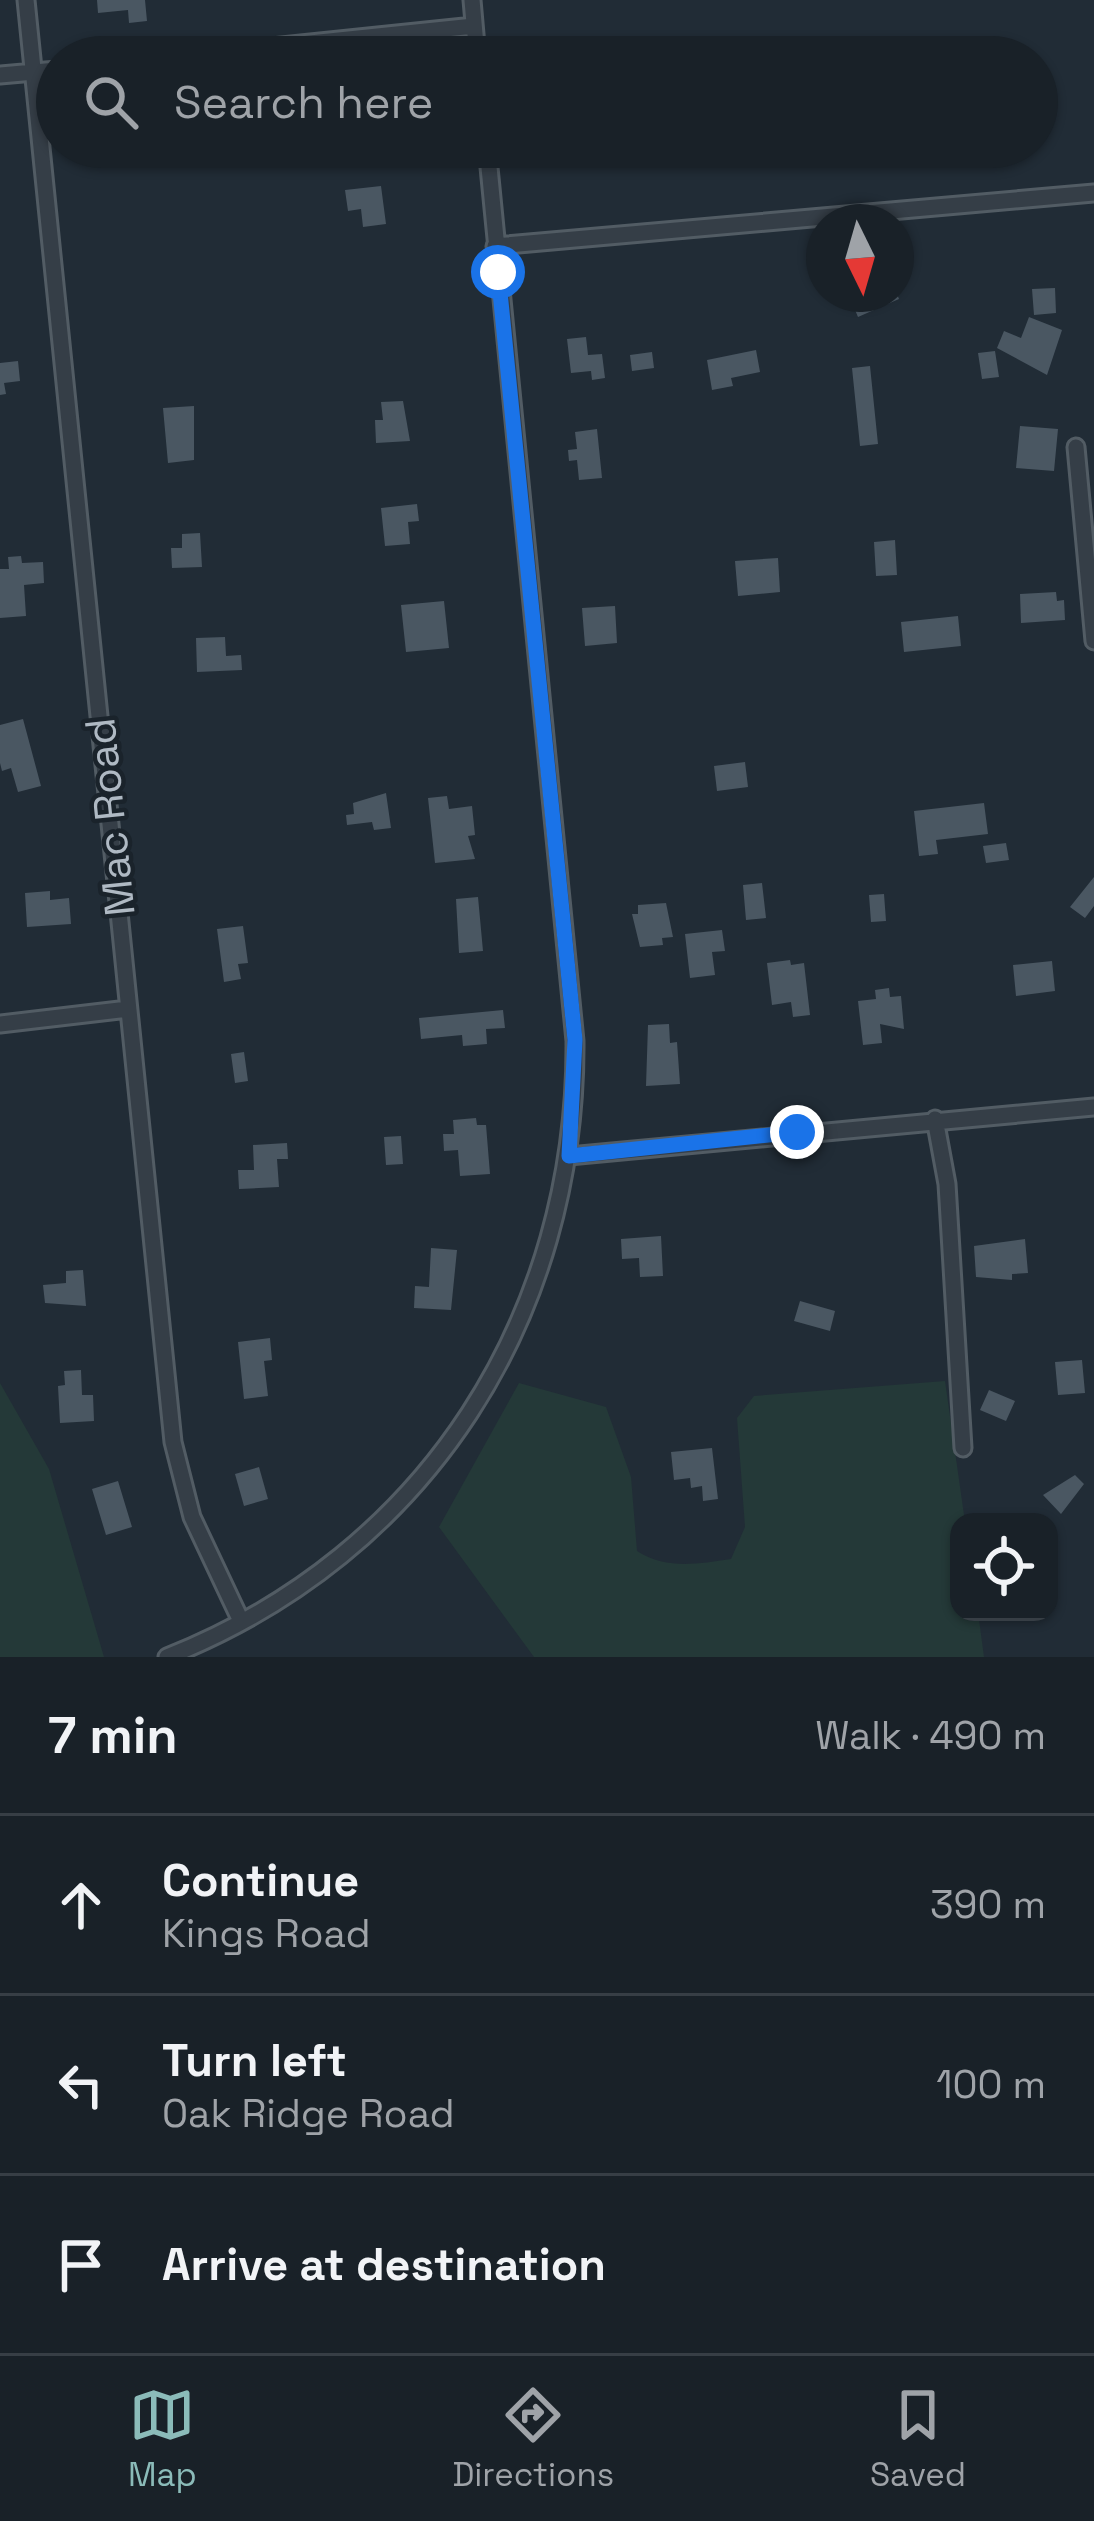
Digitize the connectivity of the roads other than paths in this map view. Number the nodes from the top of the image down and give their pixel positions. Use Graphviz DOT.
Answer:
graph roads {
  1 [pos="26,0"];
  2 [pos="472,0"];
  3 [pos="474,26"];
  4 [pos="377,36"];
  5 [pos="475,36"];
  6 [pos="33,72"];
  7 [pos="36,72"];
  8 [pos="0,75"];
  9 [pos="36,102"];
  10 [pos="43,168"];
  11 [pos="489,168"];
  12 [pos="1094,193"];
  13 [pos="496,246"];
  14 [pos="1076,447"];
  15 [pos="1094,641"];
  16 [pos="128,1009"];
  17 [pos="0,1024"];
  18 [pos="1094,1107"];
  19 [pos="935,1119"];
  20 [pos="569,1156"];
  21 [pos="963,1448"];
  22 [pos="242,1621"];
  23 [pos="167,1657"];
  1 -- 6 [label="street, Mac Road"];
  2 -- 3 [label="street"];
  3 -- 4 [label="street"];
  3 -- 5 [label="street"];
  6 -- 7 [label="street"];
  6 -- 8 [label="street"];
  6 -- 9 [label="street, Mac Road"];
  10 -- 16 [label="street, Mac Road"];
  11 -- 13 [label="street"];
  12 -- 13 [label="street"];
  13 -- 20 [label="street"];
  14 -- 15 [label="street"];
  16 -- 17 [label="street"];
  16 -- 22 [label="street, Mac Road"];
  18 -- 19 [label="street"];
  19 -- 20 [label="street"];
  19 -- 21 [label="street"];
  20 -- 22 [label="street"];
  22 -- 23 [label="street"];
}
